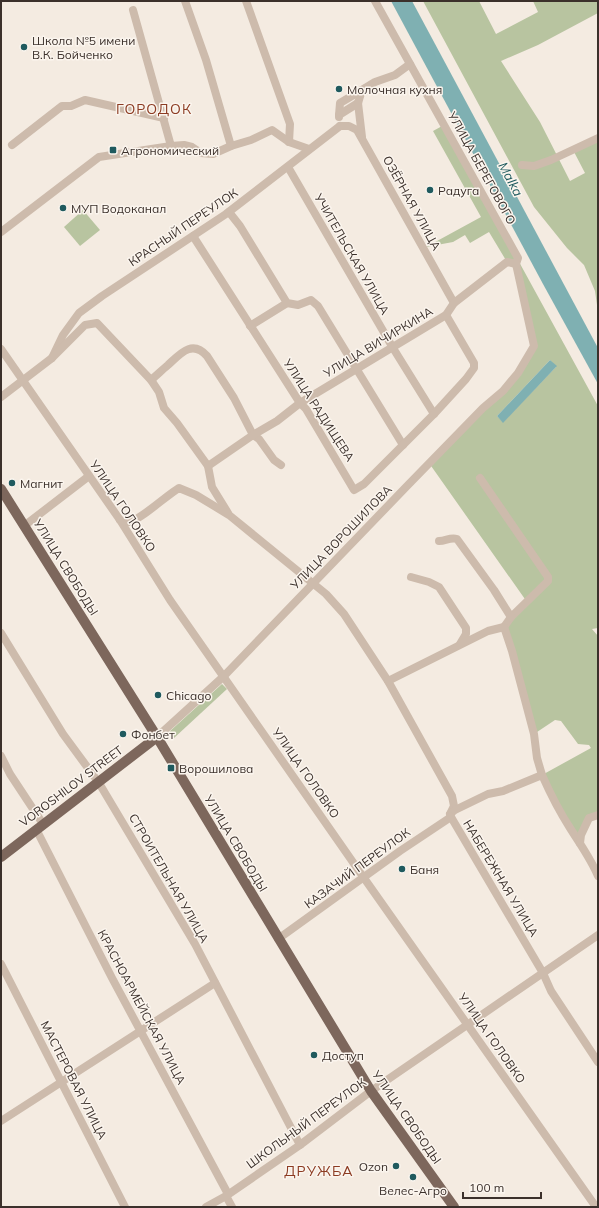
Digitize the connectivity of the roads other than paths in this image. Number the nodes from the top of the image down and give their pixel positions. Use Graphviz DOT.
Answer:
graph roads {
  1 [pos="185,1"];
  2 [pos="246,1"];
  3 [pos="375,1"];
  4 [pos="133,10"];
  5 [pos="410,64"];
  6 [pos="362,90"];
  7 [pos="358,103"];
  8 [pos="339,115"];
  9 [pos="164,118"];
  10 [pos="340,126"];
  11 [pos="598,138"];
  12 [pos="363,141"];
  13 [pos="289,142"];
  14 [pos="12,145"];
  15 [pos="171,146"];
  16 [pos="231,146"];
  17 [pos="309,149"];
  18 [pos="522,165"];
  19 [pos="288,168"];
  20 [pos="229,212"];
  21 [pos="1,232"];
  22 [pos="193,236"];
  23 [pos="516,264"];
  24 [pos="287,303"];
  25 [pos="454,303"];
  26 [pos="446,315"];
  27 [pos="97,323"];
  28 [pos="250,326"];
  29 [pos="534,346"];
  30 [pos="393,348"];
  31 [pos="1,349"];
  32 [pos="52,358"];
  33 [pos="356,370"];
  34 [pos="23,380"];
  35 [pos="151,380"];
  36 [pos="1,397"];
  37 [pos="300,403"];
  38 [pos="434,414"];
  39 [pos="253,435"];
  40 [pos="403,445"];
  41 [pos="281,465"];
  42 [pos="208,466"];
  43 [pos="89,476"];
  44 [pos="480,478"];
  45 [pos="1,489"];
  46 [pos="229,515"];
  47 [pos="120,520"];
  48 [pos="24,526"];
  49 [pos="439,541"];
  50 [pos="411,577"];
  51 [pos="313,584"];
  52 [pos="511,617"];
  53 [pos="504,627"];
  54 [pos="1,632"];
  55 [pos="460,645"];
  56 [pos="224,676"];
  57 [pos="388,681"];
  58 [pos="158,737"];
  59 [pos="1,756"];
  60 [pos="542,775"];
  61 [pos="100,783"];
  62 [pos="598,815"];
  63 [pos="450,816"];
  64 [pos="40,826"];
  65 [pos="580,843"];
  66 [pos="1,857"];
  67 [pos="598,876"];
  68 [pos="364,878"];
  69 [pos="598,935"];
  70 [pos="278,938"];
  71 [pos="1,964"];
  72 [pos="543,973"];
  73 [pos="215,983"];
  74 [pos="468,1024"];
  75 [pos="140,1031"];
  76 [pos="598,1062"];
  77 [pos="61,1082"];
  78 [pos="371,1091"];
  79 [pos="1,1121"];
  80 [pos="300,1145"];
  81 [pos="227,1195"];
  82 [pos="125,1207"];
  83 [pos="206,1207"];
  84 [pos="232,1207"];
  85 [pos="454,1207"];
  86 [pos="596,1207"];
  1 -- 16 [label="street"];
  2 -- 13 [label="street"];
  3 -- 5 [label="street, УЛИЦА БЕРЕГОВОГО"];
  4 -- 9 [label="street"];
  5 -- 6 [label="street"];
  5 -- 23 [label="street, УЛИЦА БЕРЕГОВОГО"];
  6 -- 7 [label="street"];
  6 -- 8 [label="street"];
  7 -- 8 [label="street"];
  7 -- 12 [label="street"];
  8 -- 10 [label="street"];
  9 -- 14 [label="street"];
  9 -- 15 [label="street"];
  10 -- 12 [label="street, ОЗЁРНАЯ УЛИЦА"];
  10 -- 17 [label="street, КРАСНЫЙ ПЕРЕУЛОК"];
  11 -- 18 [label="street"];
  12 -- 25 [label="street, ОЗЁРНАЯ УЛИЦА"];
  13 -- 16 [label="street"];
  13 -- 17 [label="street"];
  15 -- 16 [label="street"];
  15 -- 21 [label="street"];
  17 -- 19 [label="street, КРАСНЫЙ ПЕРЕУЛОК"];
  19 -- 20 [label="street, КРАСНЫЙ ПЕРЕУЛОК"];
  19 -- 30 [label="street, УЧИТЕЛЬСКАЯ УЛИЦА"];
  20 -- 22 [label="street, КРАСНЫЙ ПЕРЕУЛОК"];
  20 -- 24 [label="street"];
  22 -- 28 [label="street, УЛИЦА РАДИЩЕВА"];
  22 -- 32 [label="street, КРАСНЫЙ ПЕРЕУЛОК"];
  23 -- 25 [label="street, УЛИЦА ВИЧИРКИНА"];
  23 -- 29 [label="street, УЛИЦА БЕРЕГОВОГО"];
  24 -- 28 [label="street"];
  24 -- 33 [label="street"];
  25 -- 26 [label="street, УЛИЦА ВИЧИРКИНА"];
  26 -- 30 [label="street, УЛИЦА ВИЧИРКИНА"];
  26 -- 38 [label="street, УЛИЦА РАДИЩЕВА"];
  27 -- 32 [label="street, КРАСНЫЙ ПЕРЕУЛОК"];
  27 -- 35 [label="street, НАБЕРЕЖНАЯ УЛИЦА"];
  28 -- 37 [label="street, УЛИЦА РАДИЩЕВА"];
  29 -- 51 [label="street, УЛИЦА ВОРОШИЛОВА"];
  30 -- 33 [label="street, УЛИЦА ВИЧИРКИНА"];
  30 -- 38 [label="street, УЧИТЕЛЬСКАЯ УЛИЦА"];
  31 -- 34 [label="street, УЛИЦА ГОЛОВКО"];
  32 -- 34 [label="street, КРАСНЫЙ ПЕРЕУЛОК"];
  33 -- 37 [label="street, УЛИЦА ВИЧИРКИНА"];
  33 -- 40 [label="street"];
  34 -- 36 [label="street, КРАСНЫЙ ПЕРЕУЛОК"];
  34 -- 43 [label="street, УЛИЦА ГОЛОВКО"];
  35 -- 39 [label="street"];
  35 -- 42 [label="street, НАБЕРЕЖНАЯ УЛИЦА"];
  37 -- 39 [label="street, УЛИЦА ВИЧИРКИНА"];
  37 -- 40 [label="street, УЛИЦА РАДИЩЕВА"];
  38 -- 40 [label="street, УЛИЦА РАДИЩЕВА"];
  39 -- 41 [label="street"];
  39 -- 42 [label="street, УЛИЦА ВИЧИРКИНА"];
  42 -- 46 [label="street, НАБЕРЕЖНАЯ УЛИЦА"];
  43 -- 47 [label="street, УЛИЦА ГОЛОВКО"];
  43 -- 48 [label="street"];
  44 -- 52 [label="street"];
  45 -- 48 [label="main road, УЛИЦА СВОБОДЫ"];
  46 -- 47 [label="street, НАБЕРЕЖНАЯ УЛИЦА"];
  46 -- 51 [label="street, НАБЕРЕЖНАЯ УЛИЦА"];
  47 -- 56 [label="street, УЛИЦА ГОЛОВКО"];
  48 -- 58 [label="main road, УЛИЦА СВОБОДЫ"];
  49 -- 52 [label="street"];
  50 -- 55 [label="street"];
  51 -- 56 [label="street, УЛИЦА ВОРОШИЛОВА"];
  51 -- 57 [label="street, НАБЕРЕЖНАЯ УЛИЦА"];
  52 -- 53 [label="street"];
  53 -- 55 [label="street"];
  53 -- 60 [label="street"];
  54 -- 61 [label="street, СТРОИТЕЛЬНАЯ УЛИЦА"];
  55 -- 57 [label="street"];
  56 -- 58 [label="street, УЛИЦА ВОРОШИЛОВА"];
  56 -- 68 [label="street, УЛИЦА ГОЛОВКО"];
  57 -- 63 [label="street, НАБЕРЕЖНАЯ УЛИЦА"];
  58 -- 61 [label="main road, VOROSHILOV STREET"];
  58 -- 70 [label="main road, УЛИЦА СВОБОДЫ"];
  59 -- 64 [label="street, КРАСНОАРМЕЙСКАЯ УЛИЦА"];
  60 -- 63 [label="street, КАЗАЧИЙ ПЕРЕУЛОК"];
  60 -- 65 [label="street"];
  61 -- 64 [label="main road, VOROSHILOV STREET"];
  61 -- 73 [label="street, СТРОИТЕЛЬНАЯ УЛИЦА"];
  62 -- 65 [label="street"];
  63 -- 68 [label="street, КАЗАЧИЙ ПЕРЕУЛОК"];
  63 -- 72 [label="street, НАБЕРЕЖНАЯ УЛИЦА"];
  64 -- 66 [label="main road, VOROSHILOV STREET"];
  64 -- 75 [label="street, КРАСНОАРМЕЙСКАЯ УЛИЦА"];
  65 -- 67 [label="street"];
  68 -- 70 [label="street, КАЗАЧИЙ ПЕРЕУЛОК"];
  68 -- 74 [label="street, УЛИЦА ГОЛОВКО"];
  69 -- 72 [label="street, ШКОЛЬНЫЙ ПЕРЕУЛОК"];
  70 -- 78 [label="main road, УЛИЦА СВОБОДЫ"];
  71 -- 77 [label="street, МАСТЕРОВАЯ УЛИЦА"];
  72 -- 74 [label="street, ШКОЛЬНЫЙ ПЕРЕУЛОК"];
  72 -- 76 [label="street, НАБЕРЕЖНАЯ УЛИЦА"];
  73 -- 75 [label="street"];
  73 -- 80 [label="street, СТРОИТЕЛЬНАЯ УЛИЦА"];
  74 -- 78 [label="street, ШКОЛЬНЫЙ ПЕРЕУЛОК"];
  74 -- 86 [label="street, УЛИЦА ГОЛОВКО"];
  75 -- 77 [label="street"];
  75 -- 81 [label="street, КРАСНОАРМЕЙСКАЯ УЛИЦА"];
  77 -- 79 [label="street"];
  77 -- 82 [label="street, МАСТЕРОВАЯ УЛИЦА"];
  78 -- 80 [label="street, ШКОЛЬНЫЙ ПЕРЕУЛОК"];
  78 -- 85 [label="main road, УЛИЦА СВОБОДЫ"];
  80 -- 81 [label="street, ШКОЛЬНЫЙ ПЕРЕУЛОК"];
  81 -- 83 [label="street, ШКОЛЬНЫЙ ПЕРЕУЛОК"];
  81 -- 84 [label="street, КРАСНОАРМЕЙСКАЯ УЛИЦА"];
}
